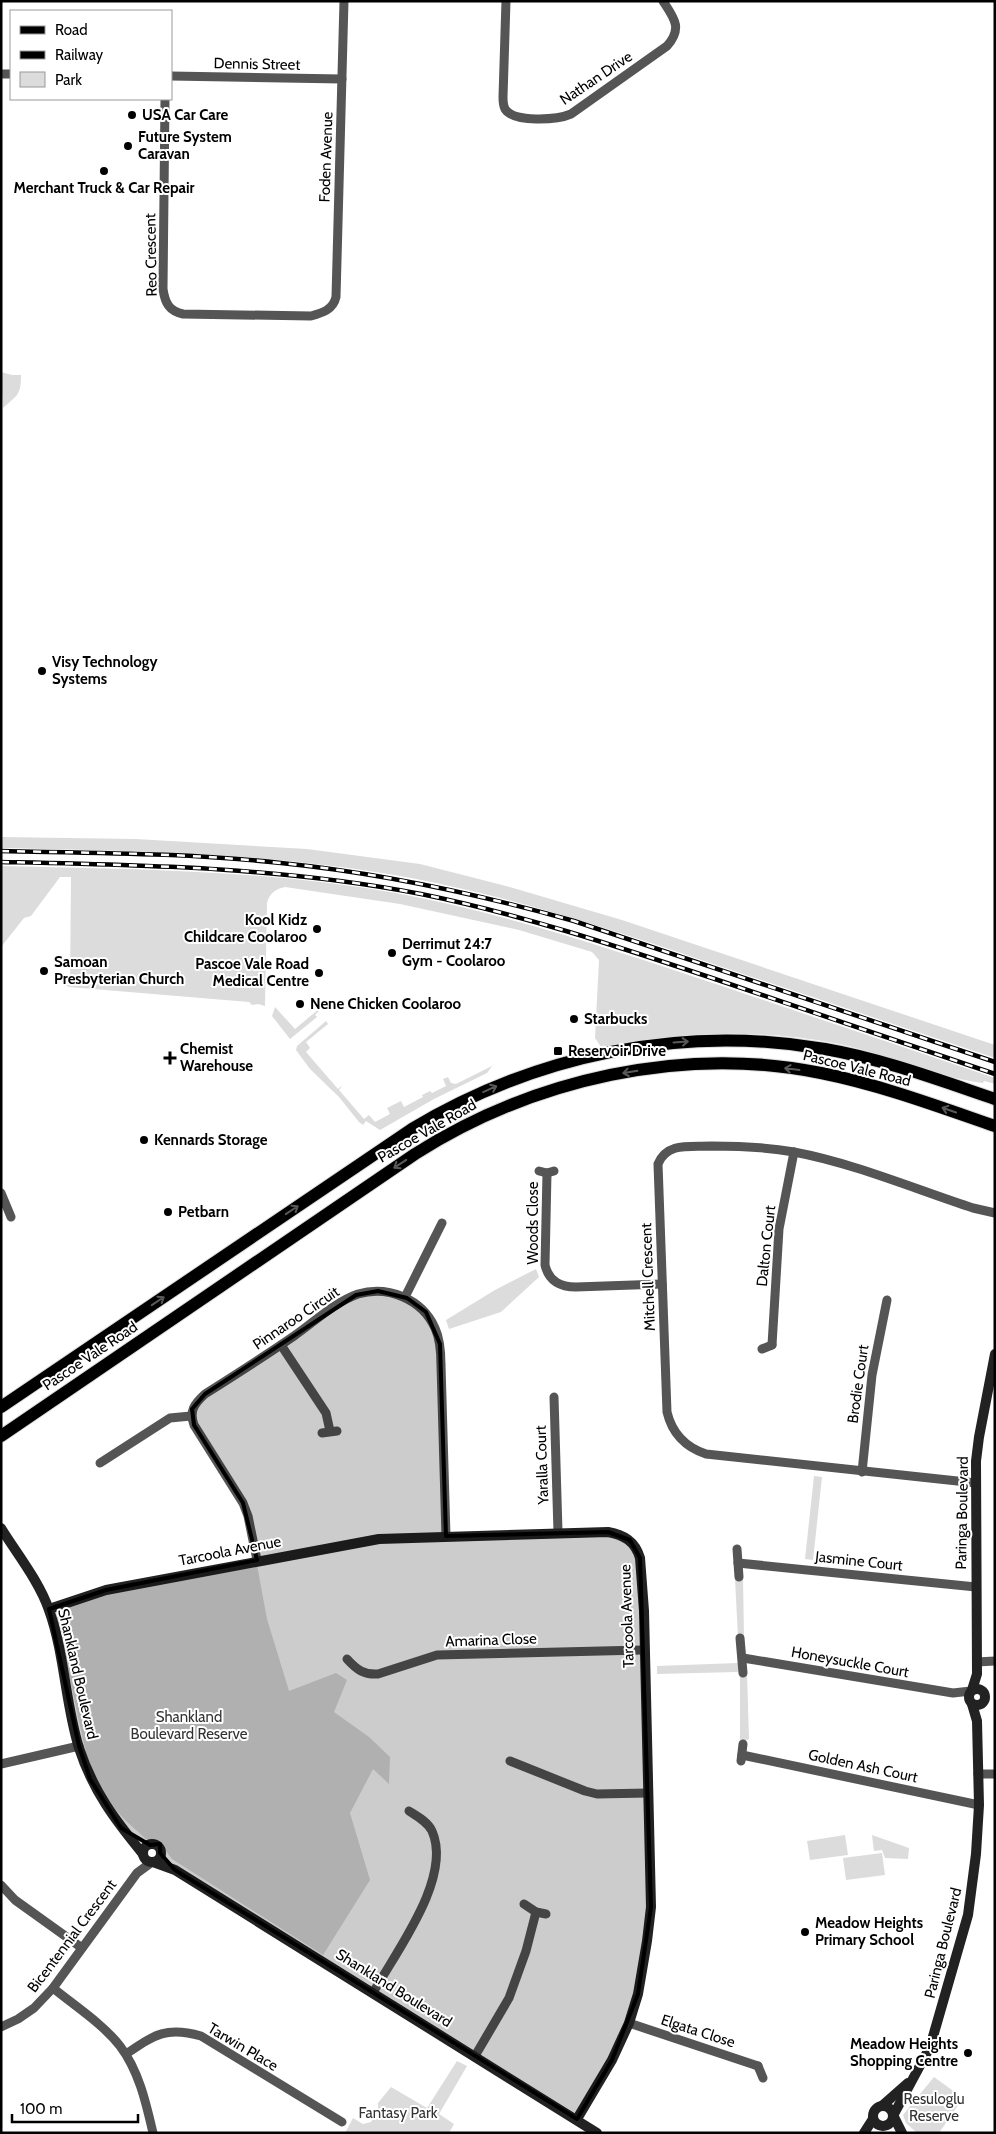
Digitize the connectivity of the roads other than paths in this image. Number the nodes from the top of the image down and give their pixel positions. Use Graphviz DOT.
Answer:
graph roads {
  1 [pos="344,1"];
  2 [pos="506,1"];
  3 [pos="662,1"];
  4 [pos="172,76"];
  5 [pos="342,79"];
  6 [pos="165,100"];
  7 [pos="327,310"];
  8 [pos="995,1099"];
  9 [pos="995,1126"];
  10 [pos="794,1152"];
  11 [pos="366,1160"];
  12 [pos="546,1172"];
  13 [pos="378,1178"];
  14 [pos="1,1193"];
  15 [pos="995,1213"];
  16 [pos="11,1216"];
  17 [pos="450,1227"];
  18 [pos="662,1284"];
  19 [pos="405,1298"];
  20 [pos="887,1298"];
  21 [pos="281,1344"];
  22 [pos="762,1348"];
  23 [pos="994,1357"];
  24 [pos="553,1395"];
  25 [pos="1,1407"];
  26 [pos="191,1416"];
  27 [pos="329,1432"];
  28 [pos="1,1436"];
  29 [pos="98,1464"];
  30 [pos="862,1472"];
  31 [pos="976,1483"];
  32 [pos="1,1528"];
  33 [pos="558,1532"];
  34 [pos="446,1536"];
  35 [pos="737,1549"];
  36 [pos="257,1560"];
  37 [pos="738,1563"];
  38 [pos="739,1577"];
  39 [pos="976,1587"];
  40 [pos="49,1609"];
  41 [pos="740,1638"];
  42 [pos="643,1650"];
  43 [pos="346,1658"];
  44 [pos="743,1658"];
  45 [pos="977,1662"];
  46 [pos="995,1662"];
  47 [pos="743,1673"];
  48 [pos="975,1691"];
  49 [pos="953,1693"];
  50 [pos="983,1703"];
  51 [pos="971,1704"];
  52 [pos="977,1722"];
  53 [pos="743,1744"];
  54 [pos="79,1746"];
  55 [pos="508,1760"];
  56 [pos="1,1764"];
  57 [pos="978,1774"];
  58 [pos="995,1774"];
  59 [pos="648,1793"];
  60 [pos="979,1805"];
  61 [pos="409,1811"];
  62 [pos="121,1828"];
  63 [pos="150,1845"];
  64 [pos="160,1853"];
  65 [pos="143,1855"];
  66 [pos="153,1862"];
  67 [pos="175,1870"];
  68 [pos="137,1873"];
  69 [pos="1,1885"];
  70 [pos="524,1904"];
  71 [pos="82,1948"];
  72 [pos="53,1988"];
  73 [pos="373,1992"];
  74 [pos="629,2023"];
  75 [pos="1,2026"];
  76 [pos="126,2054"];
  77 [pos="475,2056"];
  78 [pos="916,2076"];
  79 [pos="763,2078"];
  80 [pos="883,2105"];
  81 [pos="894,2116"];
  82 [pos="577,2119"];
  83 [pos="342,2122"];
  84 [pos="879,2124"];
  85 [pos="865,2132"];
  86 [pos="901,2132"];
  87 [pos="153,2133"];
  88 [pos="597,2133"];
  1 -- 5 [label="street, Foden Avenue"];
  2 -- 3 [label="street, Nathan Drive"];
  4 -- 5 [label="street, Dennis Street"];
  5 -- 7 [label="street, Foden Avenue"];
  6 -- 7 [label="street, Reo Crescent"];
  11 -- 8 [label="main road, Pascoe Vale Road, one-way"];
  9 -- 13 [label="main road, Pascoe Vale Road, one-way"];
  10 -- 15 [label="street, Mitchell Crescent"];
  10 -- 18 [label="street, Mitchell Crescent"];
  10 -- 22 [label="street, Dalton Court"];
  11 -- 13 [label="main road"];
  25 -- 11 [label="main road, Pascoe Vale Road, one-way"];
  12 -- 18 [label="street, Woods Close"];
  13 -- 28 [label="main road, Pascoe Vale Road"];
  14 -- 16 [label="street"];
  17 -- 19 [label="street"];
  18 -- 30 [label="street, Mitchell Crescent"];
  19 -- 21 [label="street, Pinnaroo Circuit"];
  19 -- 34 [label="street, Pinnaroo Circuit"];
  20 -- 30 [label="street, Brodie Court"];
  21 -- 26 [label="street, Pinnaroo Circuit"];
  21 -- 27 [label="street"];
  23 -- 31 [label="street, Paringa Boulevard"];
  24 -- 33 [label="street, Yaralla Court"];
  26 -- 29 [label="street"];
  26 -- 36 [label="street"];
  30 -- 31 [label="street, Mitchell Crescent"];
  31 -- 39 [label="street, Paringa Boulevard"];
  32 -- 40 [label="street, Shankland Boulevard"];
  33 -- 34 [label="street, Tarcoola Avenue"];
  33 -- 42 [label="street, Tarcoola Avenue"];
  34 -- 36 [label="street, Tarcoola Avenue"];
  35 -- 37 [label="street"];
  36 -- 40 [label="street, Tarcoola Avenue"];
  37 -- 38 [label="street"];
  37 -- 39 [label="street, Jasmine Court"];
  39 -- 45 [label="street, Paringa Boulevard"];
  40 -- 54 [label="street, Shankland Boulevard"];
  41 -- 44 [label="street"];
  42 -- 43 [label="street, Amarina Close"];
  42 -- 59 [label="street, Tarcoola Avenue"];
  44 -- 47 [label="street"];
  44 -- 49 [label="street, Honeysuckle Court"];
  45 -- 46 [label="street"];
  45 -- 48 [label="street, Paringa Boulevard"];
  48 -- 49 [label="street, Honeysuckle Court"];
  48 -- 50 [label="street"];
  48 -- 51 [label="street"];
  49 -- 51 [label="street, Honeysuckle Court"];
  50 -- 51 [label="street"];
  50 -- 52 [label="street, Paringa Boulevard"];
  51 -- 52 [label="street, Paringa Boulevard"];
  52 -- 57 [label="street, Paringa Boulevard"];
  53 -- 60 [label="street, Golden Ash Court"];
  54 -- 56 [label="street"];
  54 -- 62 [label="street, Shankland Boulevard"];
  55 -- 59 [label="street"];
  57 -- 58 [label="street"];
  57 -- 60 [label="street, Paringa Boulevard"];
  59 -- 74 [label="street, Tarcoola Avenue"];
  60 -- 78 [label="street, Paringa Boulevard"];
  61 -- 73 [label="street"];
  62 -- 63 [label="street, Shankland Boulevard"];
  62 -- 65 [label="street, Shankland Boulevard"];
  63 -- 64 [label="street"];
  63 -- 65 [label="street"];
  64 -- 66 [label="street"];
  64 -- 67 [label="street, Shankland Boulevard"];
  65 -- 66 [label="street"];
  65 -- 68 [label="street, Bicentennial Crescent"];
  66 -- 67 [label="street, Shankland Boulevard"];
  66 -- 68 [label="street, Bicentennial Crescent"];
  67 -- 73 [label="street, Shankland Boulevard"];
  68 -- 71 [label="street, Bicentennial Crescent"];
  69 -- 71 [label="street"];
  70 -- 77 [label="street"];
  71 -- 72 [label="street, Bicentennial Crescent"];
  72 -- 75 [label="street, Bicentennial Crescent"];
  72 -- 76 [label="street"];
  73 -- 77 [label="street, Shankland Boulevard"];
  74 -- 79 [label="street, Elgata Close"];
  74 -- 82 [label="street, Tarcoola Avenue"];
  76 -- 83 [label="street, Tarwin Place"];
  76 -- 87 [label="street"];
  77 -- 82 [label="street, Shankland Boulevard"];
  78 -- 80 [label="street, Paringa Boulevard"];
  78 -- 81 [label="street, Paringa Boulevard"];
  80 -- 81 [label="street"];
  80 -- 84 [label="street"];
  81 -- 84 [label="street"];
  81 -- 86 [label="street"];
  82 -- 88 [label="street, Shankland Boulevard"];
  84 -- 85 [label="street"];
  84 -- 86 [label="street"];
}
